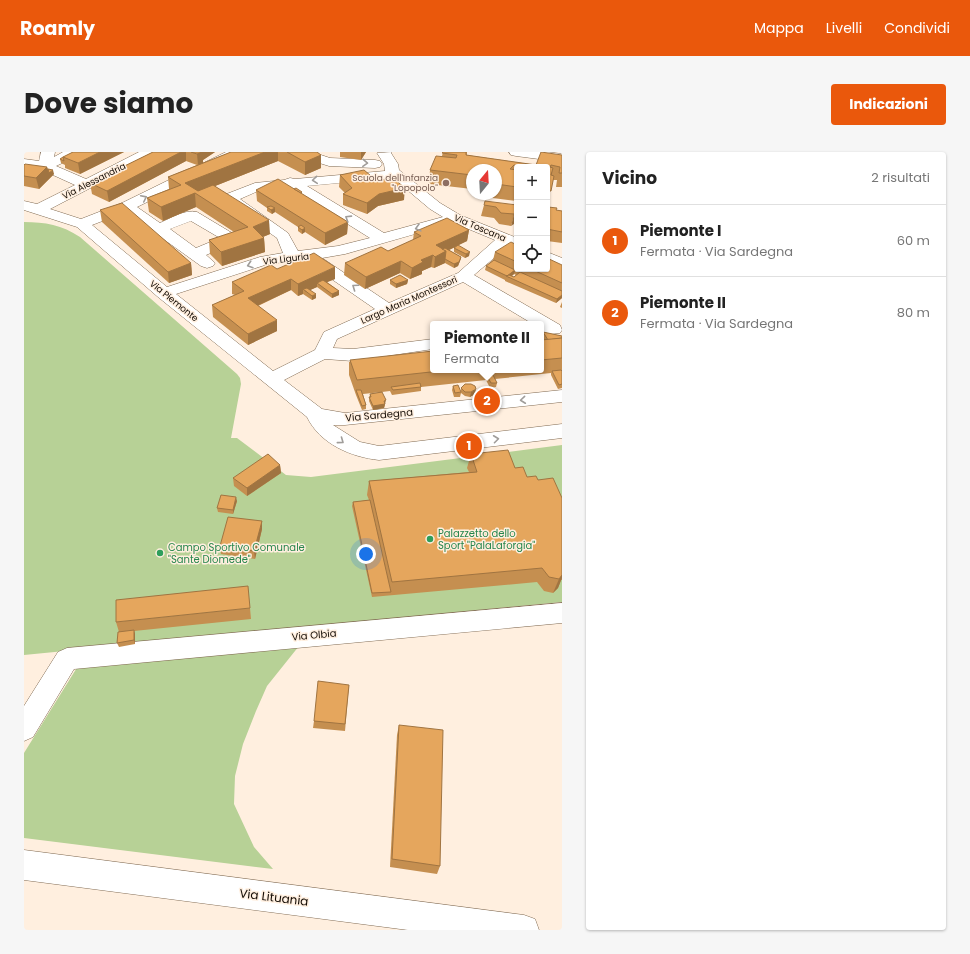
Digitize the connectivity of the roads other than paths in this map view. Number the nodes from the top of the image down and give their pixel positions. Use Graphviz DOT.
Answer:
graph roads {
  1 [pos="48,152"];
  2 [pos="74,152"];
  3 [pos="149,152"];
  4 [pos="237,152"];
  5 [pos="300,152"];
  6 [pos="516,152"];
  7 [pos="562,158"];
  8 [pos="329,162"];
  9 [pos="24,163"];
  10 [pos="390,163"];
  11 [pos="45,166"];
  12 [pos="349,177"];
  13 [pos="290,182"];
  14 [pos="87,185"];
  15 [pos="126,206"];
  16 [pos="31,207"];
  17 [pos="455,218"];
  18 [pos="82,224"];
  19 [pos="158,229"];
  20 [pos="381,238"];
  21 [pos="512,242"];
  22 [pos="195,254"];
  23 [pos="309,256"];
  24 [pos="293,257"];
  25 [pos="550,258"];
  26 [pos="562,264"];
  27 [pos="222,274"];
  28 [pos="464,276"];
  29 [pos="164,293"];
  30 [pos="387,310"];
  31 [pos="540,321"];
  32 [pos="544,323"];
  33 [pos="544,330"];
  34 [pos="430,344"];
  35 [pos="322,353"];
  36 [pos="272,378"];
  37 [pos="562,396"];
  38 [pos="315,414"];
  39 [pos="562,431"];
  40 [pos="562,613"];
  41 [pos="24,729"];
  42 [pos="24,864"];
  43 [pos="524,930"];
  1 -- 11 [label="street"];
  2 -- 11 [label="street"];
  3 -- 14 [label="street, Via Alessandria"];
  15 -- 4 [label="street, one-way"];
  5 -- 8 [label="street"];
  6 -- 7 [label="street"];
  8 -- 10 [label="street, one-way"];
  8 -- 12 [label="street"];
  9 -- 11 [label="street"];
  10 -- 12 [label="street"];
  10 -- 17 [label="street, Via Toscana"];
  11 -- 14 [label="street"];
  12 -- 13 [label="street, one-way"];
  20 -- 13 [label="street, one-way"];
  13 -- 24 [label="street"];
  14 -- 16 [label="street, Via Alessandria"];
  15 -- 18 [label="street"];
  15 -- 19 [label="street"];
  16 -- 18 [label="street, Via Piemonte"];
  17 -- 20 [label="street, Via Liguria, one-way"];
  17 -- 21 [label="street, Via Toscana"];
  18 -- 29 [label="street, Via Piemonte"];
  19 -- 22 [label="street"];
  19 -- 22 [label="street"];
  20 -- 23 [label="street, Via Liguria"];
  21 -- 28 [label="street"];
  22 -- 27 [label="street"];
  23 -- 24 [label="street, Via Liguria"];
  30 -- 23 [label="street, one-way"];
  24 -- 27 [label="street, Via Liguria, one-way"];
  25 -- 26 [label="street"];
  27 -- 29 [label="street, Via Liguria"];
  28 -- 30 [label="street, Largo Maria Montessori"];
  28 -- 31 [label="street, Largo Maria Montessori"];
  29 -- 36 [label="street, Via Piemonte"];
  30 -- 35 [label="street, Largo Maria Montessori"];
  32 -- 33 [label="street, Largo Maria Montessori"];
  34 -- 35 [label="street"];
  35 -- 36 [label="street"];
  36 -- 38 [label="street, Via Piemonte"];
  37 -- 38 [label="street, Via Sardegna, one-way"];
  38 -- 39 [label="street, one-way"];
  40 -- 41 [label="street, Via Olbia"];
  42 -- 43 [label="street, Via Lituania"];
}
